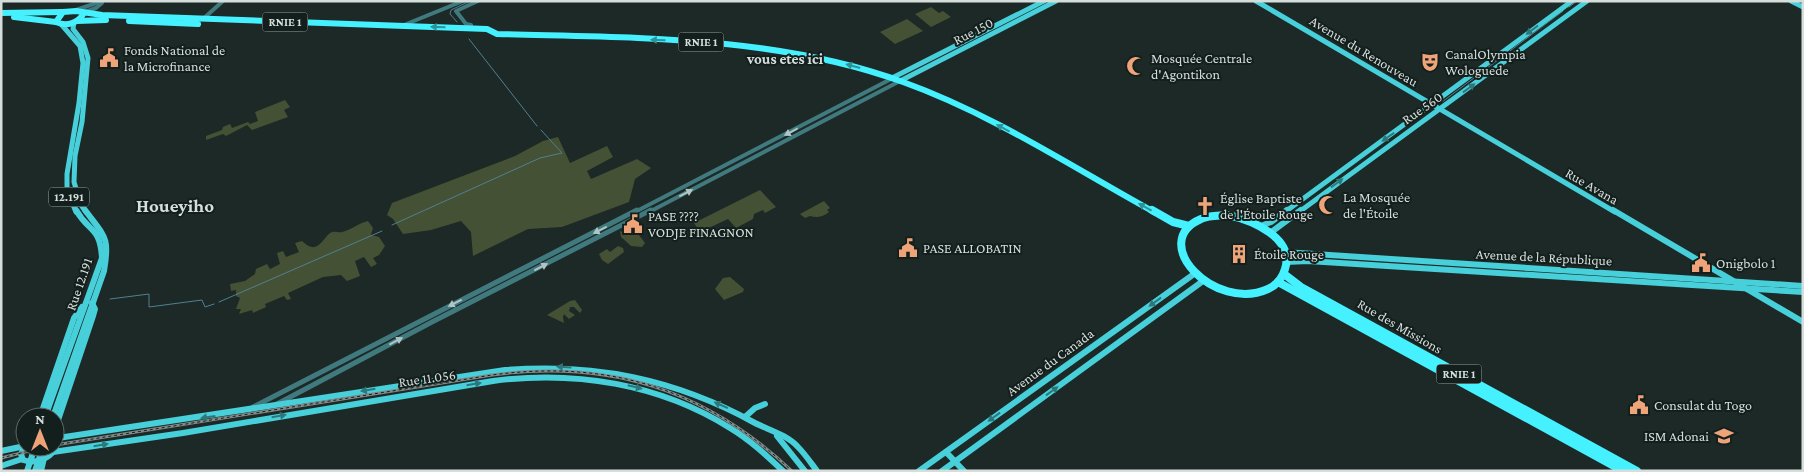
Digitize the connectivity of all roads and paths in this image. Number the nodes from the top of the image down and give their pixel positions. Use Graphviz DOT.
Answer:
graph roads {
  1 [pos="102,1"];
  2 [pos="223,1"];
  3 [pos="463,1"];
  4 [pos="478,1"];
  5 [pos="1044,1"];
  6 [pos="1056,1"];
  7 [pos="1256,1"];
  8 [pos="1572,1"];
  9 [pos="1587,1"];
  10 [pos="1790,1"];
  11 [pos="1803,6"];
  12 [pos="73,10"];
  13 [pos="1,13"];
  14 [pos="84,13"];
  15 [pos="1,17"];
  16 [pos="202,19"];
  17 [pos="75,21"];
  18 [pos="59,23"];
  19 [pos="399,26"];
  20 [pos="470,28"];
  21 [pos="414,31"];
  22 [pos="892,78"];
  23 [pos="900,81"];
  24 [pos="1433,105"];
  25 [pos="1440,109"];
  26 [pos="1190,226"];
  27 [pos="1261,226"];
  28 [pos="1270,233"];
  29 [pos="1284,252"];
  30 [pos="1286,262"];
  31 [pos="1194,274"];
  32 [pos="1284,274"];
  33 [pos="1203,281"];
  34 [pos="1733,281"];
  35 [pos="1278,282"];
  36 [pos="1803,286"];
  37 [pos="1745,288"];
  38 [pos="1803,292"];
  39 [pos="89,304"];
  40 [pos="1803,322"];
  41 [pos="765,404"];
  42 [pos="276,405"];
  43 [pos="43,407"];
  44 [pos="48,407"];
  45 [pos="57,407"];
  46 [pos="63,407"];
  47 [pos="246,410"];
  48 [pos="745,417"];
  49 [pos="776,434"];
  50 [pos="65,436"];
  51 [pos="15,448"];
  52 [pos="65,450"];
  53 [pos="1,451"];
  54 [pos="946,452"];
  55 [pos="23,457"];
  56 [pos="31,457"];
  57 [pos="40,457"];
  58 [pos="44,458"];
  59 [pos="25,461"];
  60 [pos="955,461"];
  61 [pos="1,466"];
  62 [pos="25,471"];
  63 [pos="35,471"];
  64 [pos="41,471"];
  65 [pos="783,471"];
  66 [pos="805,471"];
  67 [pos="818,471"];
  68 [pos="919,471"];
  69 [pos="942,471"];
  70 [pos="964,471"];
  71 [pos="1623,471"];
  72 [pos="1637,471"];
  1 -- 12 [label="street"];
  1 -- 14 [label="street"];
  2 -- 16 [label="street"];
  3 -- 19 [label="street"];
  4 -- 20 [label="street"];
  5 -- 22 [label="main road, Rue 150"];
  6 -- 23 [label="main road, Rue 150"];
  7 -- 24 [label="main road, Avenue du Renouveau"];
  8 -- 24 [label="main road, Rue 560, one-way"];
  25 -- 9 [label="main road, Rue 560, one-way"];
  10 -- 11 [label="main road"];
  12 -- 13 [label="highway, RNIE 1"];
  12 -- 14 [label="highway, RNIE 1"];
  12 -- 18 [label="highway"];
  14 -- 16 [label="highway, RNIE 1"];
  14 -- 17 [label="highway"];
  15 -- 18 [label="highway, RNIE 1"];
  16 -- 19 [label="highway, RNIE 1"];
  17 -- 18 [label="highway, RNIE 1"];
  17 -- 21 [label="highway, RNIE 1"];
  17 -- 39 [label="main road, Rue 12.191"];
  18 -- 39 [label="main road, Rue 12.191 / 12.191"];
  20 -- 19 [label="highway, RNIE 1, one-way"];
  22 -- 20 [label="highway, RNIE 1, one-way"];
  22 -- 23 [label="highway, RNIE 1"];
  22 -- 47 [label="street, one-way"];
  26 -- 23 [label="highway, RNIE 1, one-way"];
  42 -- 23 [label="street, one-way"];
  24 -- 25 [label="main road, Avenue du Renouveau"];
  24 -- 27 [label="main road, Rue 560, one-way"];
  28 -- 25 [label="main road, Rue 560, one-way"];
  25 -- 34 [label="main road, Rue Avana"];
  26 -- 27 [label="highway"];
  26 -- 31 [label="highway"];
  27 -- 28 [label="highway"];
  28 -- 29 [label="highway"];
  29 -- 30 [label="highway"];
  29 -- 34 [label="main road, Avenue de la République"];
  30 -- 32 [label="highway"];
  30 -- 37 [label="main road, Avenue de la République"];
  31 -- 33 [label="highway"];
  31 -- 54 [label="main road, Avenue du Canada, one-way"];
  32 -- 35 [label="highway"];
  32 -- 72 [label="highway, Rue des Missions / RNIE 1"];
  33 -- 35 [label="highway"];
  60 -- 33 [label="main road, Avenue du Canada, one-way"];
  34 -- 36 [label="main road, Avenue de la République"];
  34 -- 37 [label="main road, Rue Avana"];
  35 -- 71 [label="highway, Rue des Missions / RNIE 1"];
  37 -- 38 [label="main road, Avenue de la République"];
  37 -- 40 [label="main road, Rue Avana"];
  39 -- 43 [label="main road"];
  39 -- 44 [label="main road, Rue 12.191 / 12.191"];
  39 -- 45 [label="main road, Rue 12.191"];
  39 -- 46 [label="main road"];
  41 -- 48 [label="main road"];
  42 -- 47 [label="main road"];
  48 -- 42 [label="main road, one-way"];
  47 -- 50 [label="main road, one-way"];
  48 -- 49 [label="main road"];
  49 -- 66 [label="main road"];
  49 -- 67 [label="main road"];
  51 -- 53 [label="main road"];
  52 -- 65 [label="main road, Rue 11.056, one-way"];
  54 -- 60 [label="main road"];
  54 -- 68 [label="main road, Avenue du Canada"];
  55 -- 59 [label="main road"];
  56 -- 62 [label="main road, bridge"];
  57 -- 63 [label="main road, bridge"];
  58 -- 59 [label="main road"];
  58 -- 64 [label="main road"];
  59 -- 61 [label="main road"];
  59 -- 62 [label="main road"];
  60 -- 69 [label="main road, Avenue du Canada"];
  60 -- 70 [label="main road"];
}
